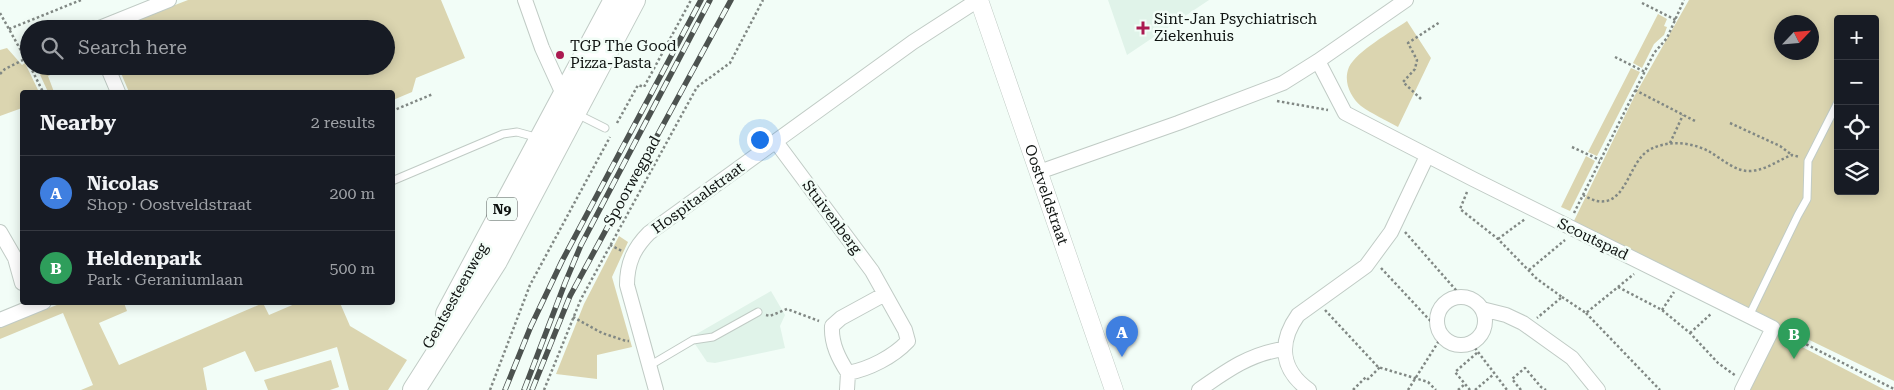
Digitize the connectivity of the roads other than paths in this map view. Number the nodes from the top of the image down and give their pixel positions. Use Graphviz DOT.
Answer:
graph roads {
  1 [pos="169,0"];
  2 [pos="524,0"];
  3 [pos="615,0"];
  4 [pos="634,0"];
  5 [pos="979,0"];
  6 [pos="1406,0"];
  7 [pos="119,20"];
  8 [pos="1318,62"];
  9 [pos="111,75"];
  10 [pos="117,90"];
  11 [pos="573,103"];
  12 [pos="1836,105"];
  13 [pos="605,128"];
  14 [pos="540,138"];
  15 [pos="776,142"];
  16 [pos="1427,156"];
  17 [pos="1039,172"];
  18 [pos="395,180"];
  19 [pos="0,232"];
  20 [pos="20,276"];
  21 [pos="884,294"];
  22 [pos="30,305"];
  23 [pos="1482,308"];
  24 [pos="758,312"];
  25 [pos="1749,316"];
  26 [pos="0,320"];
  27 [pos="1284,349"];
  28 [pos="649,366"];
  29 [pos="848,373"];
  30 [pos="1744,386"];
  31 [pos="654,388"];
  32 [pos="400,390"];
  33 [pos="414,390"];
  34 [pos="847,390"];
  35 [pos="1114,390"];
  36 [pos="1199,390"];
  37 [pos="1309,390"];
  38 [pos="1598,390"];
  1 -- 7 [label="street"];
  2 -- 11 [label="street"];
  3 -- 11 [label="main road, N9"];
  4 -- 11 [label="main road, N9"];
  5 -- 15 [label="street, Hospitaalstraat"];
  5 -- 17 [label="street, Oostveldstraat"];
  6 -- 8 [label="street"];
  8 -- 16 [label="street, Scoutspad"];
  8 -- 17 [label="street"];
  9 -- 10 [label="street"];
  11 -- 13 [label="lane"];
  11 -- 14 [label="main road, Gentsesteenweg / N9"];
  11 -- 33 [label="main road, Gentsesteenweg / N9"];
  12 -- 25 [label="lane"];
  14 -- 18 [label="lane"];
  14 -- 32 [label="main road, Gentsesteenweg / N9"];
  15 -- 21 [label="street, Stuivenberg"];
  15 -- 28 [label="street, Hospitaalstraat"];
  16 -- 25 [label="street, Scoutspad"];
  16 -- 27 [label="street"];
  17 -- 35 [label="street, Oostveldstraat"];
  19 -- 20 [label="street"];
  21 -- 29 [label="street"];
  21 -- 29 [label="street, Stuivenberg"];
  22 -- 26 [label="street"];
  23 -- 23 [label="street"];
  23 -- 38 [label="street"];
  24 -- 28 [label="lane"];
  25 -- 30 [label="street, Scoutspad"];
  27 -- 36 [label="street"];
  27 -- 37 [label="street"];
  28 -- 31 [label="street, Hospitaalstraat"];
  29 -- 34 [label="street"];
}
